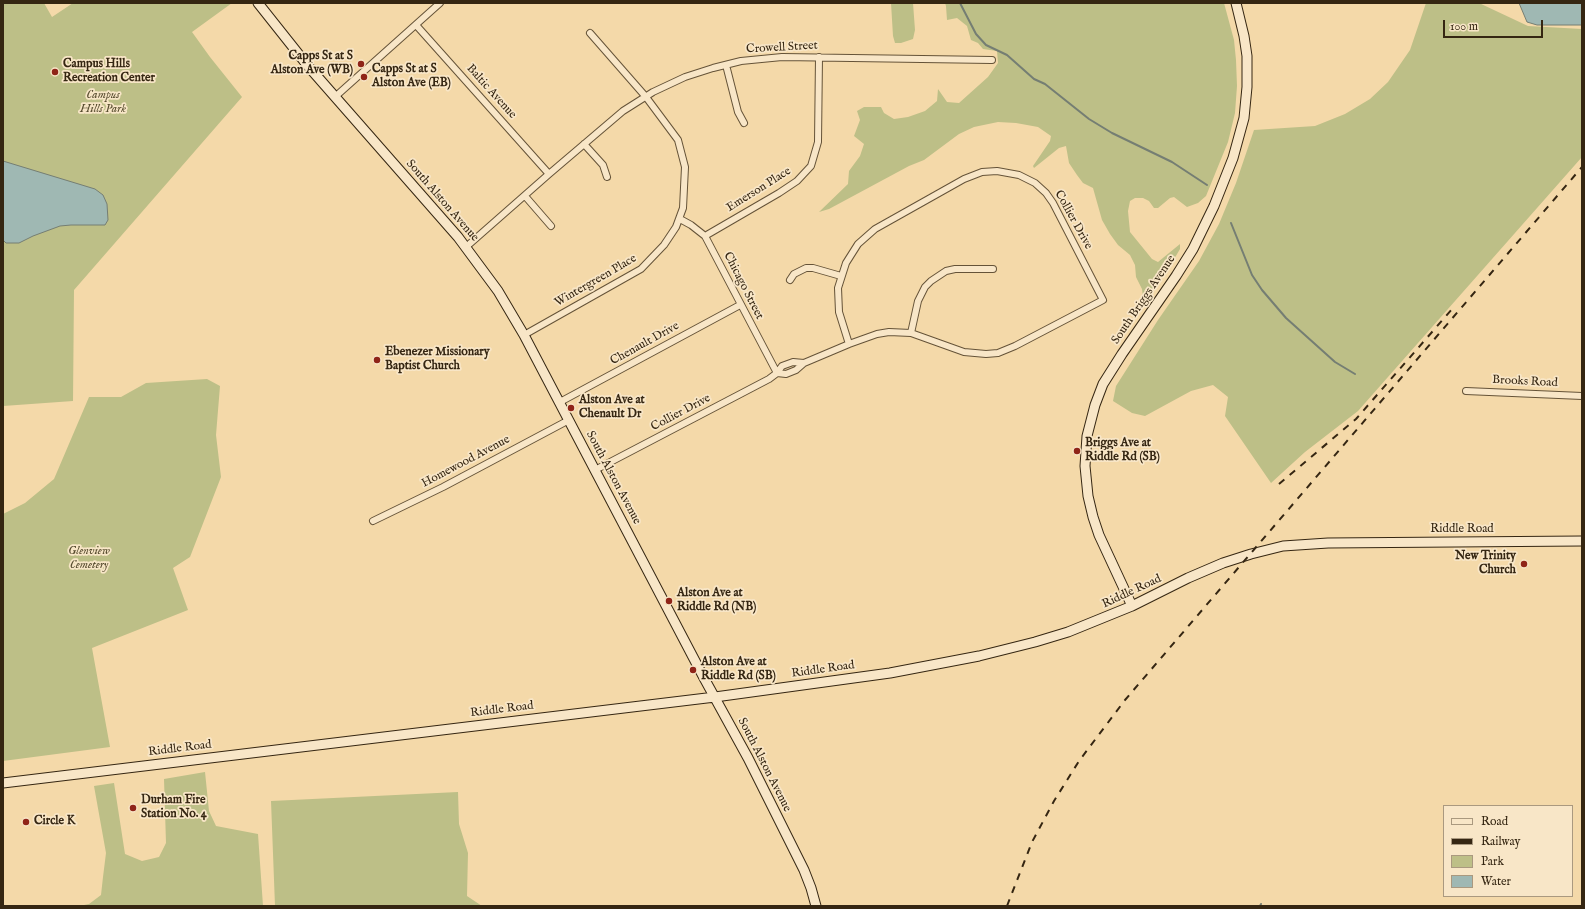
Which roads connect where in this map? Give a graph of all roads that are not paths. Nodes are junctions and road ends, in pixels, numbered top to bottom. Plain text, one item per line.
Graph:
1 (258, 3) edge
2 (440, 3) edge
3 (1236, 3) edge
4 (416, 25) junction
5 (590, 33) dead end
6 (819, 57) junction
7 (992, 60) dead end
8 (726, 65) junction
9 (336, 96) junction
10 (646, 97) junction
11 (744, 123) dead end
12 (584, 144) junction
13 (549, 174) junction
14 (607, 177) dead end
15 (524, 196) junction
16 (680, 219) junction
17 (551, 226) dead end
18 (704, 236) junction
19 (466, 247) junction
20 (993, 269) dead end
21 (841, 276) junction
22 (790, 280) dead end
23 (740, 305) junction
24 (911, 333) junction
25 (524, 335) junction
26 (849, 344) junction
27 (777, 373) junction
28 (1466, 391) dead end
29 (1582, 396) edge
30 (560, 402) junction
31 (569, 420) junction
32 (595, 470) junction
33 (372, 520) dead end
34 (1582, 541) edge
35 (1132, 606) junction
36 (715, 696) junction
37 (3, 783) edge
38 (816, 906) edge

1 - 9 street, South Alston Avenue
2 - 4 street
3 - 35 street, South Briggs Avenue
4 - 9 street
4 - 13 street, Baltic Avenue
5 - 10 street, Wintergreen Place
6 - 7 street, Crowell Street
6 - 8 street, Crowell Street
6 - 18 street, Emerson Place
8 - 10 street, Crowell Street
8 - 11 street
9 - 19 street, South Alston Avenue
10 - 12 street, Crowell Street
10 - 16 street, Wintergreen Place
12 - 13 street, Crowell Street
12 - 14 street
13 - 15 street, Crowell Street
15 - 17 street
15 - 19 street, Crowell Street
16 - 18 street, Chicago Street
16 - 25 street, Wintergreen Place
18 - 23 street, Chicago Street
19 - 25 street, South Alston Avenue
20 - 24 street
21 - 22 street
21 - 24 street, Collier Drive
21 - 26 street, Collier Drive
23 - 27 street, Chicago Street
23 - 30 street, Chenault Drive
24 - 26 street, Collier Drive
25 - 30 street, South Alston Avenue
26 - 27 street, Collier Drive
27 - 32 street, Collier Drive
28 - 29 street, Brooks Road
30 - 31 street, South Alston Avenue
31 - 32 street, South Alston Avenue
31 - 33 street, Homewood Avenue
32 - 36 street, South Alston Avenue
34 - 35 street, Riddle Road
35 - 36 street, Riddle Road
36 - 37 street, Riddle Road
36 - 38 street, South Alston Avenue

